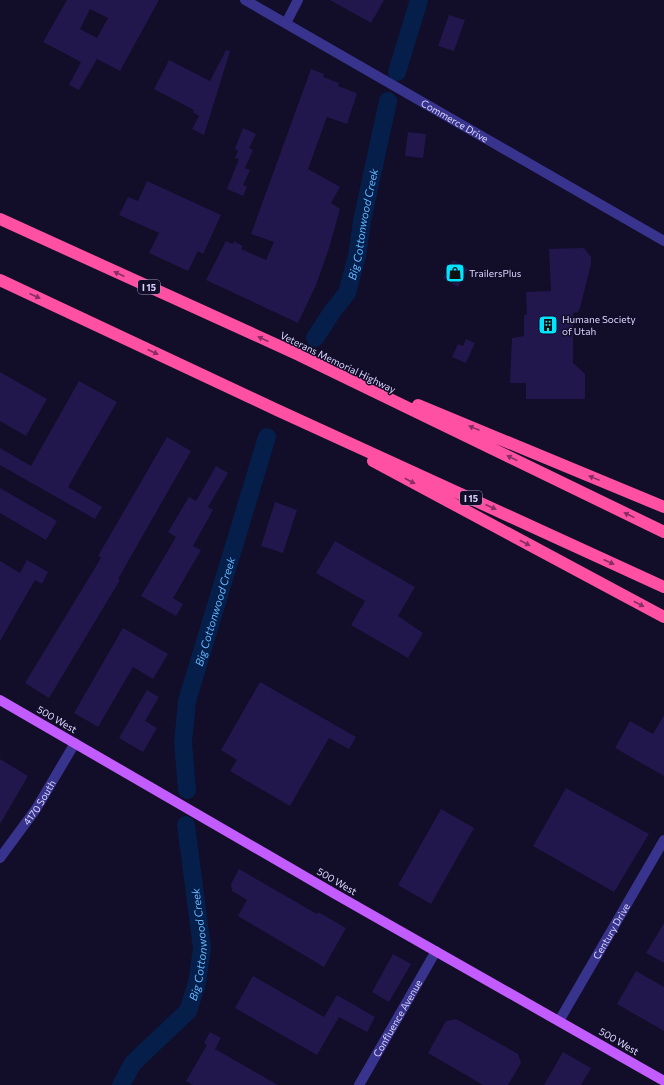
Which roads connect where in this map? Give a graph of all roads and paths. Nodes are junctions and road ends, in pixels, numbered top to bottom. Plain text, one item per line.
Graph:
1 (245, 0) edge
2 (298, 0) edge
3 (286, 23) junction
4 (0, 219) edge
5 (664, 241) edge
6 (0, 280) edge
7 (298, 356) junction
8 (277, 410) junction
9 (664, 507) edge
10 (664, 532) edge
11 (664, 587) edge
12 (664, 618) edge
13 (0, 700) edge
14 (75, 743) junction
15 (664, 840) edge
16 (0, 858) edge
17 (436, 951) junction
18 (559, 1021) junction
19 (664, 1081) edge
20 (359, 1085) edge

1 - 3 street, Commerce Drive
2 - 3 street
3 - 5 street, Commerce Drive
7 -> 4 highway, Veterans Memorial Highway / I 15
6 -> 8 highway, I 15
9 -> 7 highway
10 -> 7 highway, Veterans Memorial Highway / I 15
8 -> 11 highway, I 15
8 -> 12 highway
13 - 14 main road, 500 West
14 - 16 street, 4170 South
14 - 17 main road, 500 West
15 - 18 street, Century Drive
17 - 18 main road, 500 West
17 - 20 street, Confluence Avenue
18 - 19 main road, 500 West

